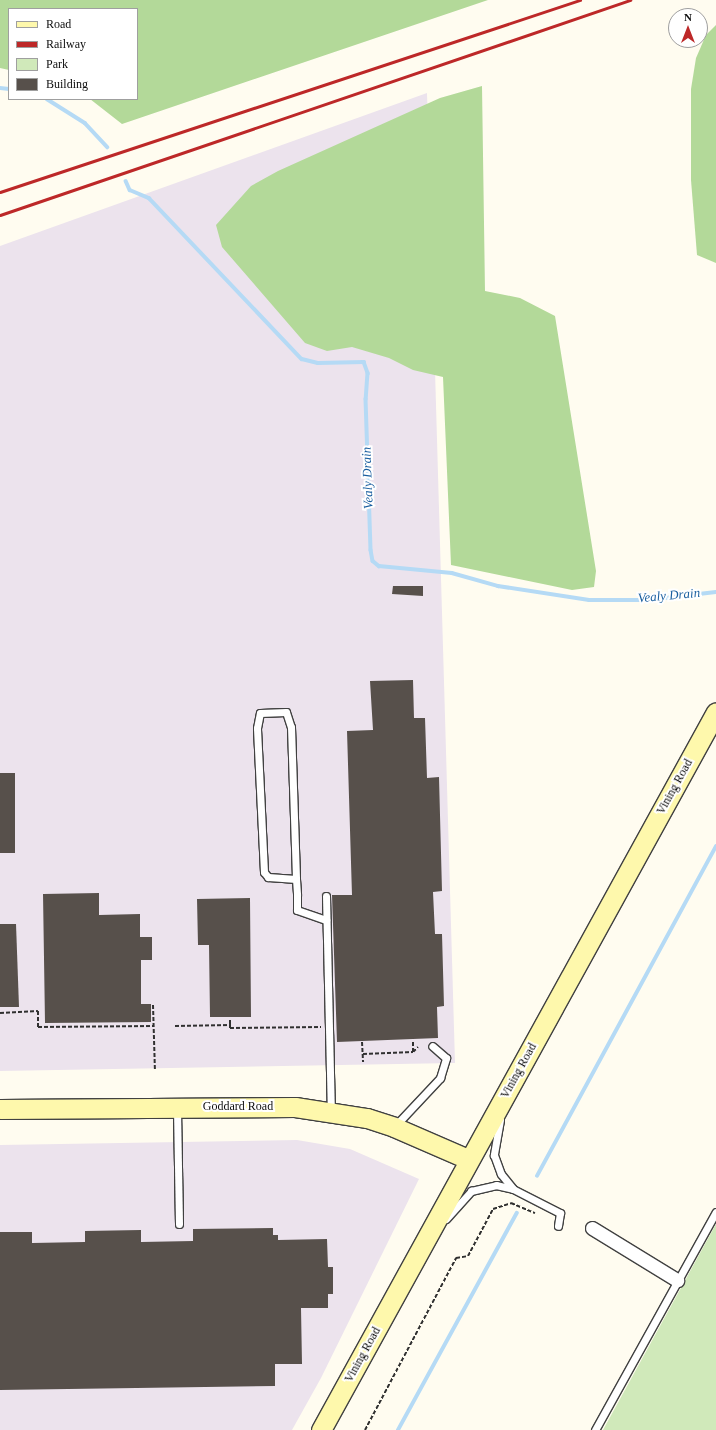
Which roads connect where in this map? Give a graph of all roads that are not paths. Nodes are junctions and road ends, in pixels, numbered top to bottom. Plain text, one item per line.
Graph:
1 (716, 712) edge
2 (296, 879) junction
3 (326, 896) dead end
4 (326, 920) junction
5 (432, 1046) dead end
6 (506, 1094) junction
7 (177, 1107) junction
8 (0, 1109) edge
9 (331, 1111) junction
10 (394, 1127) junction
11 (468, 1159) junction
12 (513, 1189) junction
13 (716, 1212) edge
14 (180, 1224) dead end
15 (558, 1226) dead end
16 (592, 1228) dead end
17 (423, 1246) junction
18 (677, 1280) junction
19 (321, 1430) edge
20 (595, 1430) edge

1 - 6 main road, Vining Road
2 - 2 lane
2 - 4 lane
3 - 4 lane
4 - 9 lane
5 - 10 lane
6 - 11 main road, Vining Road
6 - 12 lane
7 - 8 main road, Goddard Road
7 - 9 main road, Goddard Road
7 - 14 lane
9 - 10 main road, Goddard Road
10 - 11 main road, Goddard Road
11 - 17 main road, Vining Road
12 - 15 lane
12 - 17 lane
13 - 18 lane
16 - 18 street
17 - 19 main road, Vining Road
18 - 20 lane

